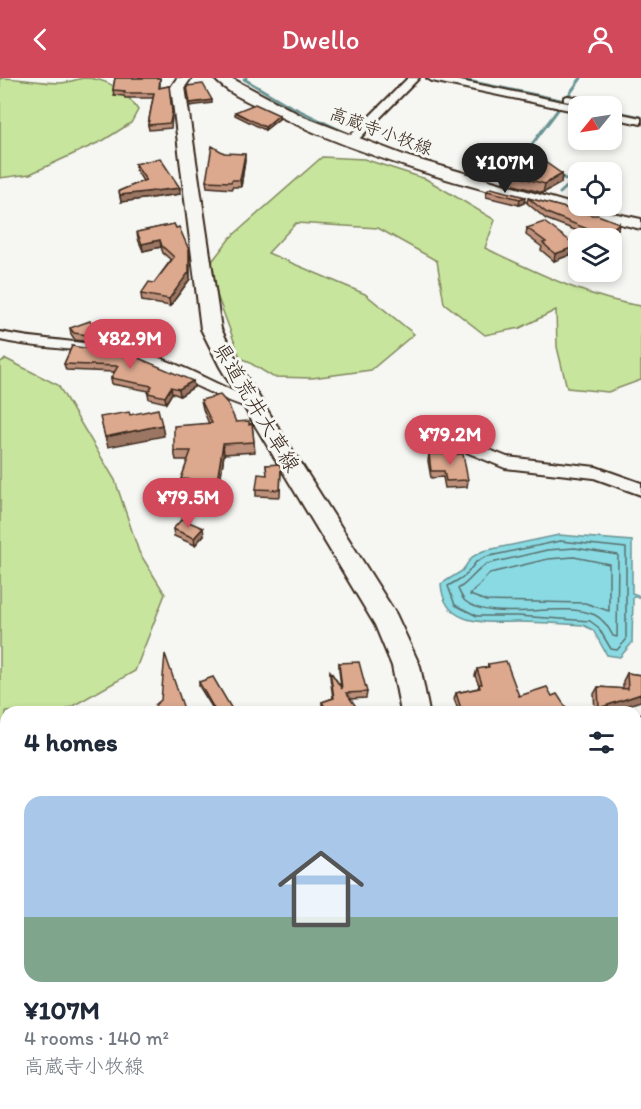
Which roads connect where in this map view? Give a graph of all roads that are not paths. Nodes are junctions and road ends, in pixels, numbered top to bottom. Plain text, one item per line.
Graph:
1 (184, 78) edge
2 (221, 78) edge
3 (414, 78) edge
4 (432, 78) edge
5 (469, 78) edge
6 (568, 98) edge
7 (568, 107) edge
8 (622, 110) edge
9 (641, 113) edge
10 (622, 118) edge
11 (641, 122) edge
12 (350, 142) junction
13 (641, 224) edge
14 (0, 336) edge
15 (254, 404) junction
16 (430, 431) dead end
17 (641, 489) edge
18 (414, 706) edge

1 - 15 main road, 県道荒井大草線
2 - 12 main road, 高蔵寺小牧線
3 - 12 street
4 - 7 street
5 - 6 street
8 - 9 street
10 - 11 street
12 - 13 main road, 高蔵寺小牧線
14 - 15 street
15 - 18 main road, 県道荒井大草線
16 - 17 street

